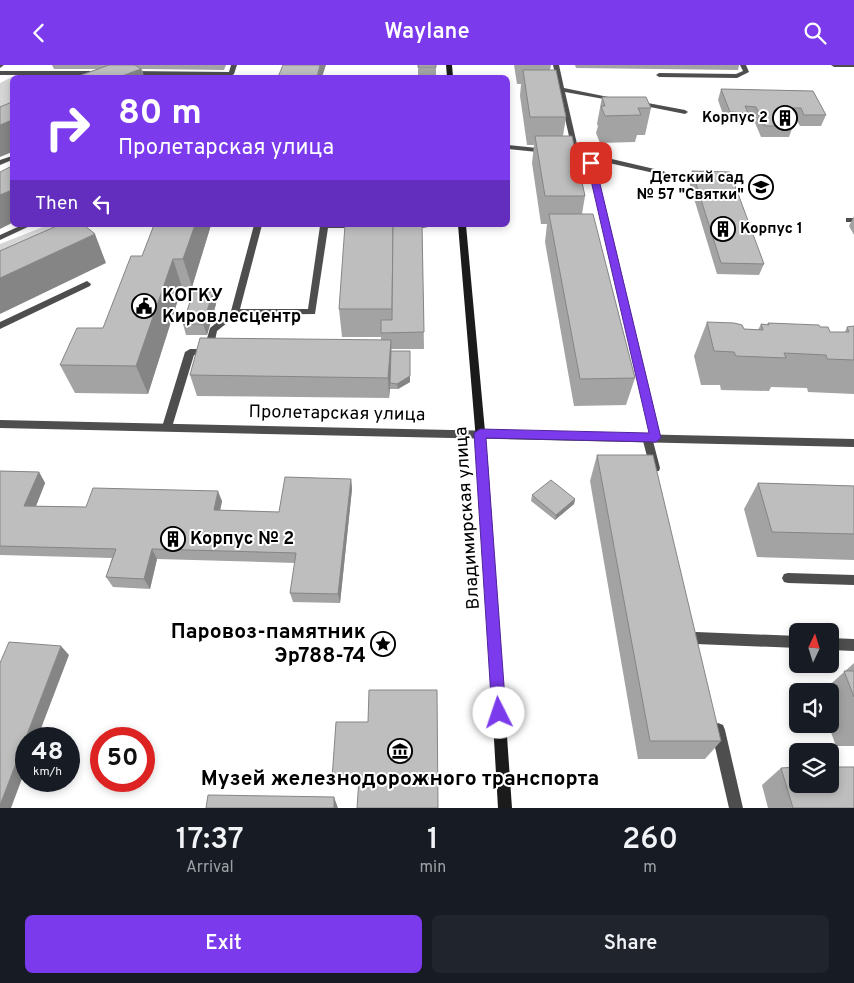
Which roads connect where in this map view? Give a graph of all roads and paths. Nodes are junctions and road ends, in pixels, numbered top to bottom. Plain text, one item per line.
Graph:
1 (52, 65) edge
2 (234, 65) edge
3 (556, 65) edge
4 (743, 65) edge
5 (834, 65) edge
6 (854, 65) edge
7 (0, 73) edge
8 (47, 73) junction
9 (106, 73) edge
10 (116, 73) edge
11 (659, 75) dead end
12 (561, 89) junction
13 (618, 100) edge
14 (628, 102) edge
15 (685, 112) dead end
16 (510, 147) edge
17 (555, 152) edge
18 (574, 154) edge
19 (583, 155) junction
20 (663, 173) dead end
21 (24, 227) edge
22 (257, 227) edge
23 (324, 227) edge
24 (462, 227) edge
25 (0, 238) edge
26 (87, 284) dead end
27 (234, 312) junction
28 (0, 326) edge
29 (0, 424) edge
30 (167, 427) junction
31 (480, 433) junction
32 (652, 437) junction
33 (854, 443) edge
34 (657, 478) edge
35 (788, 578) dead end
36 (854, 580) edge
37 (696, 638) edge
38 (789, 642) edge
39 (839, 644) edge
40 (854, 645) edge
41 (714, 714) edge
42 (505, 808) edge
43 (736, 808) edge

1 - 8 street
2 - 10 street
3 - 12 street
4 - 11 street
5 - 6 street
7 - 8 street
8 - 9 street
12 - 13 street
12 - 19 street
14 - 15 street
16 - 17 street
18 - 19 street
19 - 20 street
19 - 32 street
21 - 25 street
22 - 27 street
23 - 27 street
24 - 31 main road, Владимирская улица
26 - 28 street
27 - 30 street
29 - 30 street, Пролетарская улица
30 - 31 street, Пролетарская улица
31 - 32 street, Пролетарская улица
31 - 42 main road, Владимирская улица
32 - 33 street, Пролетарская улица
32 - 34 street
35 - 36 street
37 - 38 street
39 - 40 street
41 - 43 street

